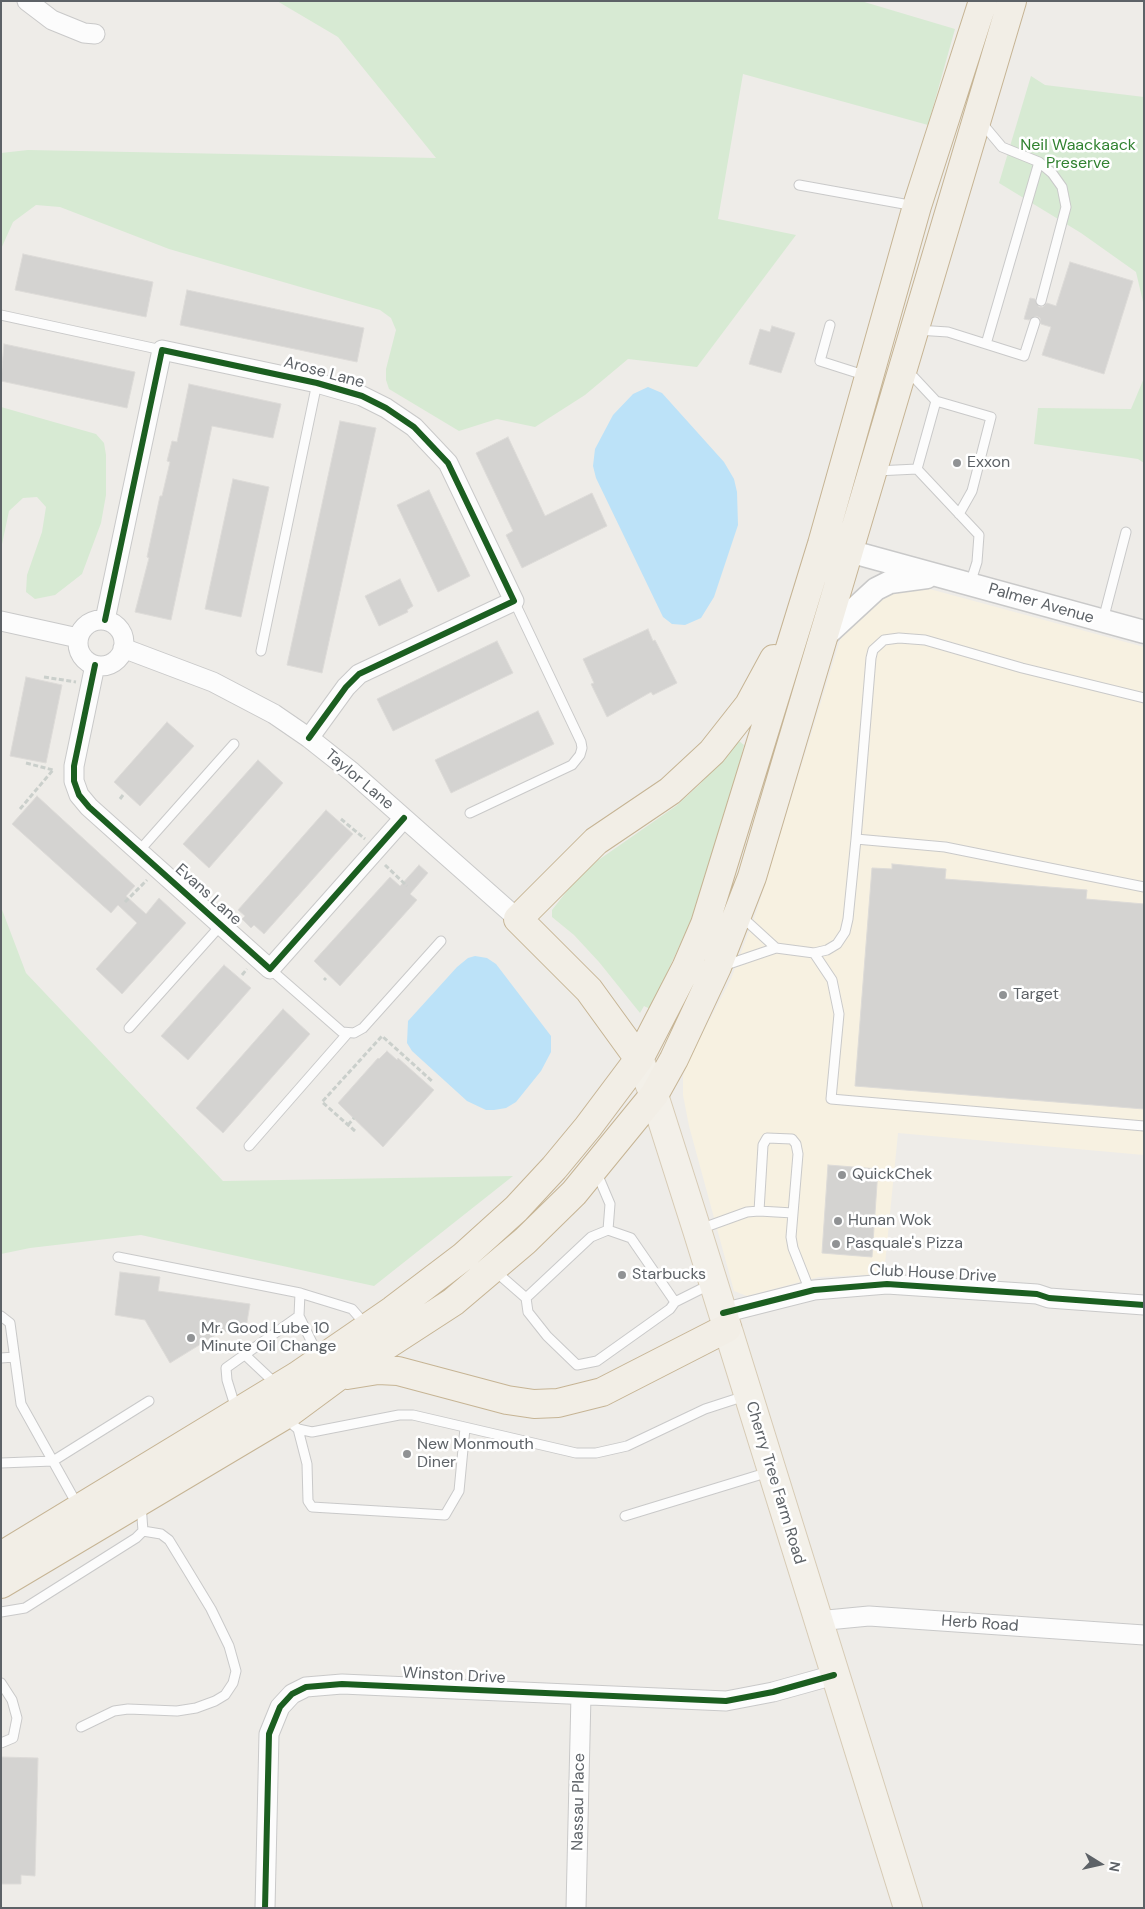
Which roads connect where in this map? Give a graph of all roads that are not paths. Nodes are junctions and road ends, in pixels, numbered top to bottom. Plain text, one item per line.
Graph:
1 (27, 1) edge
2 (983, 1) edge
3 (1012, 1) edge
4 (95, 34) dead end
5 (978, 113) junction
6 (1039, 162) junction
7 (798, 185) dead end
8 (917, 206) junction
9 (1042, 301) dead end
10 (1, 315) edge
11 (1035, 322) dead end
12 (830, 325) dead end
13 (914, 329) junction
14 (986, 344) junction
15 (162, 350) junction
16 (903, 366) junction
17 (868, 376) junction
18 (318, 383) junction
19 (936, 401) junction
20 (917, 468) junction
21 (873, 471) junction
22 (959, 514) junction
23 (1126, 532) dead end
24 (822, 544) junction
25 (849, 551) junction
26 (939, 576) junction
27 (970, 584) junction
28 (514, 601) junction
29 (802, 607) junction
30 (105, 620) junction
31 (1, 621) edge
32 (1103, 621) junction
33 (1144, 632) edge
34 (824, 637) junction
35 (78, 638) junction
36 (123, 648) junction
37 (261, 651) dead end
38 (95, 666) junction
39 (1144, 698) edge
40 (308, 738) junction
41 (234, 744) dead end
42 (470, 813) dead end
43 (404, 818) junction
44 (856, 840) junction
45 (139, 851) junction
46 (1144, 887) edge
47 (738, 913) junction
48 (518, 919) junction
49 (221, 925) junction
50 (440, 941) dead end
51 (776, 948) junction
52 (814, 953) junction
53 (717, 967) junction
54 (270, 969) junction
55 (128, 1028) dead end
56 (347, 1034) junction
57 (639, 1059) junction
58 (654, 1095) junction
59 (1144, 1126) edge
60 (249, 1146) dead end
61 (595, 1169) junction
62 (759, 1211) junction
63 (793, 1213) junction
64 (608, 1230) junction
65 (697, 1230) junction
66 (118, 1258) dead end
67 (492, 1269) junction
68 (713, 1283) junction
69 (810, 1291) junction
70 (300, 1293) junction
71 (526, 1298) junction
72 (675, 1302) junction
73 (1144, 1305) edge
74 (1, 1316) edge
75 (299, 1316) junction
76 (725, 1321) junction
77 (368, 1327) junction
78 (244, 1354) junction
79 (14, 1357) junction
80 (1, 1358) edge
81 (328, 1369) junction
82 (278, 1387) junction
83 (748, 1395) junction
84 (150, 1401) dead end
85 (237, 1412) junction
86 (291, 1423) junction
87 (465, 1428) junction
88 (53, 1461) junction
89 (1, 1463) edge
90 (771, 1472) junction
91 (141, 1501) junction
92 (79, 1508) junction
93 (625, 1516) dead end
94 (142, 1530) junction
95 (1, 1556) edge
96 (1, 1584) edge
97 (1, 1612) edge
98 (817, 1621) junction
99 (1144, 1636) edge
100 (834, 1675) junction
101 (1, 1682) edge
102 (581, 1695) junction
103 (81, 1727) dead end
104 (1, 1742) edge
105 (265, 1908) edge
106 (576, 1908) edge
107 (908, 1908) edge

1 - 4 street
2 - 8 highway
3 - 5 highway
5 - 6 lane
5 - 13 highway
6 - 9 lane
6 - 14 lane
7 - 8 lane
8 - 17 highway
10 - 15 lane
11 - 14 lane
12 - 17 lane
13 - 14 lane
13 - 16 highway
15 - 18 street, Arose Lane
15 - 30 street
16 - 19 lane
16 - 21 highway
17 - 24 highway
18 - 28 street, Arose Lane
18 - 37 lane
19 - 20 lane
19 - 22 lane
20 - 21 lane
20 - 22 lane
21 - 25 highway
22 - 27 lane
23 - 32 lane
24 - 25 street, Palmer Avenue
24 - 29 highway
25 - 26 street, Palmer Avenue
25 - 34 highway
26 - 27 street, Palmer Avenue
26 - 34 street, Palmer Avenue
27 - 32 street, Palmer Avenue
28 - 40 street
28 - 42 lane
29 - 48 highway
29 - 57 highway
30 - 35 street
30 - 36 street
31 - 35 street
32 - 33 street, Palmer Avenue
34 - 47 highway
35 - 38 street
36 - 38 street
36 - 40 street, Taylor Lane
38 - 45 street, Evans Lane
39 - 44 lane
40 - 43 street, Taylor Lane
41 - 45 lane
43 - 48 street, Taylor Lane
43 - 54 street
44 - 46 lane
44 - 52 lane
45 - 49 street, Evans Lane
47 - 51 lane
47 - 53 highway
48 - 57 highway
49 - 54 street, Evans Lane
49 - 55 lane
50 - 56 lane
51 - 52 lane
51 - 53 lane
52 - 59 lane
53 - 58 highway
54 - 56 lane
56 - 60 lane
57 - 58 main road, Cherry Tree Farm Road
57 - 77 highway
58 - 61 highway
58 - 65 main road, Cherry Tree Farm Road
61 - 64 lane
61 - 67 highway
62 - 63 lane
62 - 63 lane
62 - 65 lane
63 - 69 lane
64 - 71 lane
64 - 72 lane
65 - 68 main road, Cherry Tree Farm Road
66 - 70 lane
67 - 71 lane
67 - 81 highway
68 - 72 lane
68 - 76 main road, Cherry Tree Farm Road
69 - 73 street, Club House Drive
69 - 76 street, Club House Drive
70 - 75 lane
70 - 77 lane
71 - 72 lane
74 - 79 lane
75 - 78 lane
75 - 81 lane
76 - 81 highway
76 - 83 main road, Cherry Tree Farm Road
77 - 81 highway
78 - 82 lane
78 - 85 lane
79 - 80 lane
79 - 88 lane
81 - 82 highway
81 - 86 highway
82 - 85 highway
83 - 87 lane
83 - 90 main road, Cherry Tree Farm Road
84 - 88 lane
85 - 92 highway
86 - 87 lane
86 - 87 lane
86 - 91 highway
88 - 89 lane
88 - 92 lane
90 - 93 lane
90 - 98 main road, Cherry Tree Farm Road
91 - 94 lane
91 - 96 highway
92 - 95 highway
94 - 97 lane
94 - 103 lane
98 - 99 street, Herb Road
98 - 100 main road, Cherry Tree Farm Road
100 - 102 street, Winston Drive
100 - 107 main road, Cherry Tree Farm Road
101 - 104 lane
102 - 105 street, Winston Drive
102 - 106 street, Nassau Place

